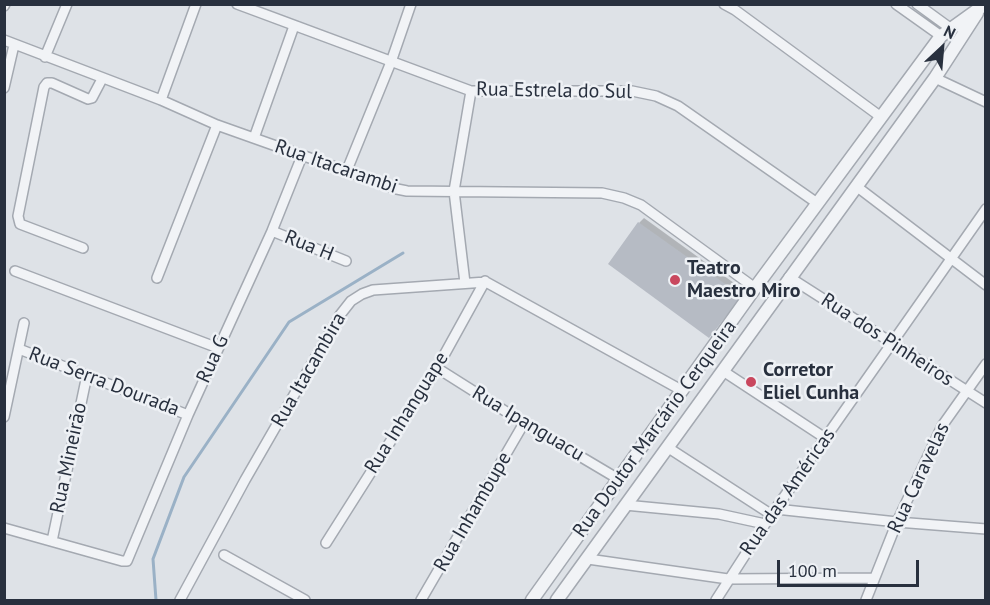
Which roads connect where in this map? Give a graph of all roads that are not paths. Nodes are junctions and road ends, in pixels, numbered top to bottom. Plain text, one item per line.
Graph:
1 (67, 4) edge
2 (196, 4) edge
3 (237, 4) edge
4 (411, 4) edge
5 (724, 4) edge
6 (896, 4) edge
7 (917, 4) edge
8 (982, 6) edge
9 (294, 26) junction
10 (945, 32) junction
11 (9, 43) edge
12 (45, 57) junction
13 (391, 62) junction
14 (934, 78) junction
15 (102, 79) junction
16 (4, 88) edge
17 (471, 91) junction
18 (161, 100) junction
19 (986, 102) edge
20 (881, 117) junction
21 (217, 125) junction
22 (254, 138) junction
23 (302, 156) junction
24 (347, 170) junction
25 (856, 186) junction
26 (454, 191) junction
27 (817, 203) junction
28 (986, 209) edge
29 (272, 231) junction
30 (83, 248) dead end
31 (951, 258) junction
32 (346, 261) dead end
33 (15, 271) dead end
34 (789, 277) junction
35 (157, 278) dead end
36 (485, 281) junction
37 (465, 283) junction
38 (986, 285) edge
39 (756, 288) junction
40 (24, 323) dead end
41 (893, 342) junction
42 (218, 348) junction
43 (713, 348) junction
44 (19, 349) junction
45 (731, 360) junction
46 (986, 364) edge
47 (437, 368) junction
48 (697, 370) junction
49 (723, 371) junction
50 (87, 375) junction
51 (712, 385) junction
52 (683, 391) junction
53 (966, 391) junction
54 (986, 403) edge
55 (188, 415) junction
56 (4, 417) edge
57 (524, 423) junction
58 (825, 438) junction
59 (667, 447) junction
60 (620, 480) junction
61 (625, 505) junction
62 (774, 512) junction
63 (897, 522) junction
64 (765, 524) junction
65 (4, 528) edge
66 (986, 529) edge
67 (52, 541) junction
68 (326, 543) dead end
69 (224, 555) dead end
70 (588, 559) junction
71 (874, 578) junction
72 (728, 579) junction
73 (180, 600) edge
74 (305, 600) edge
75 (421, 600) edge
76 (532, 600) edge
77 (557, 600) edge
78 (716, 600) edge
79 (866, 600) edge

1 - 12 street
2 - 18 street
3 - 9 street, Rua Estrela do Sul
4 - 13 street
5 - 20 street
6 - 10 street
7 - 10 street
8 - 10 street, Rua Doutor Marcário Cerqueira
8 - 14 street, Rua Doutor Marcário Cerqueira
9 - 13 street, Rua Estrela do Sul
9 - 22 street
10 - 20 street, Rua Doutor Marcário Cerqueira
11 - 12 street, Rua Itacarambi
11 - 16 street
12 - 15 street, Rua Itacarambi
13 - 17 street, Rua Estrela do Sul
13 - 24 street
14 - 19 street
14 - 25 street, Rua Doutor Marcário Cerqueira
15 - 18 street, Rua Itacarambi
15 - 30 street
17 - 26 street
17 - 27 street, Rua Estrela do Sul
18 - 21 street, Rua Itacarambi
20 - 27 street, Rua Doutor Marcário Cerqueira
21 - 22 street, Rua Itacarambi
21 - 35 street
22 - 23 street, Rua Itacarambi
23 - 24 street, Rua Itacarambi
23 - 29 street, Rua G
24 - 26 street, Rua Itacarambi
25 - 31 street
25 - 34 street, Rua Doutor Marcário Cerqueira
26 - 37 street
26 - 39 street, Rua Itacarambi
27 - 39 street, Rua Doutor Marcário Cerqueira
28 - 31 street, Rua das Américas
29 - 32 street, Rua H
29 - 42 street, Rua G
31 - 38 street
31 - 41 street, Rua das Américas
33 - 42 street
34 - 41 street, Rua dos Pinheiros
34 - 45 street, Rua Doutor Marcário Cerqueira
36 - 37 street, Rua Itacambira
36 - 47 street, Rua Inhanguape
36 - 52 street
37 - 73 street, Rua Itacambira
39 - 43 street, Rua Doutor Marcário Cerqueira
40 - 44 street
41 - 53 street, Rua dos Pinheiros
41 - 58 street, Rua das Américas
42 - 55 street, Rua G
43 - 45 street
43 - 48 street, Rua Doutor Marcário Cerqueira
44 - 50 street, Rua Serra Dourada
44 - 56 street
45 - 49 street, Rua Doutor Marcário Cerqueira
46 - 53 street, Rua Caravelas
47 - 57 street, Rua Ipanguacu
47 - 68 street, Rua Inhanguape
48 - 51 street
48 - 52 street, Rua Doutor Marcário Cerqueira
49 - 51 street, Rua Doutor Marcário Cerqueira
49 - 58 street
50 - 55 street, Rua Serra Dourada
50 - 67 street, Rua Mineirão
51 - 59 street, Rua Doutor Marcário Cerqueira
52 - 60 street, Rua Doutor Marcário Cerqueira
53 - 54 street, Rua dos Pinheiros
53 - 63 street, Rua Caravelas
55 - 67 street, Rua G
57 - 60 street, Rua Ipanguacu
57 - 75 street, Rua Inhambupe
58 - 62 street, Rua das Américas
59 - 61 street, Rua Doutor Marcário Cerqueira
59 - 62 street
60 - 76 street, Rua Doutor Marcário Cerqueira
61 - 64 street
61 - 70 street, Rua Doutor Marcário Cerqueira
62 - 63 street
62 - 64 street, Rua das Américas
63 - 66 street
63 - 71 street, Rua Caravelas
64 - 72 street, Rua das Américas
65 - 67 street
69 - 74 street
70 - 72 street
70 - 77 street, Rua Doutor Marcário Cerqueira
71 - 72 street
71 - 79 street, Rua Caravelas
72 - 78 street, Rua das Américas

